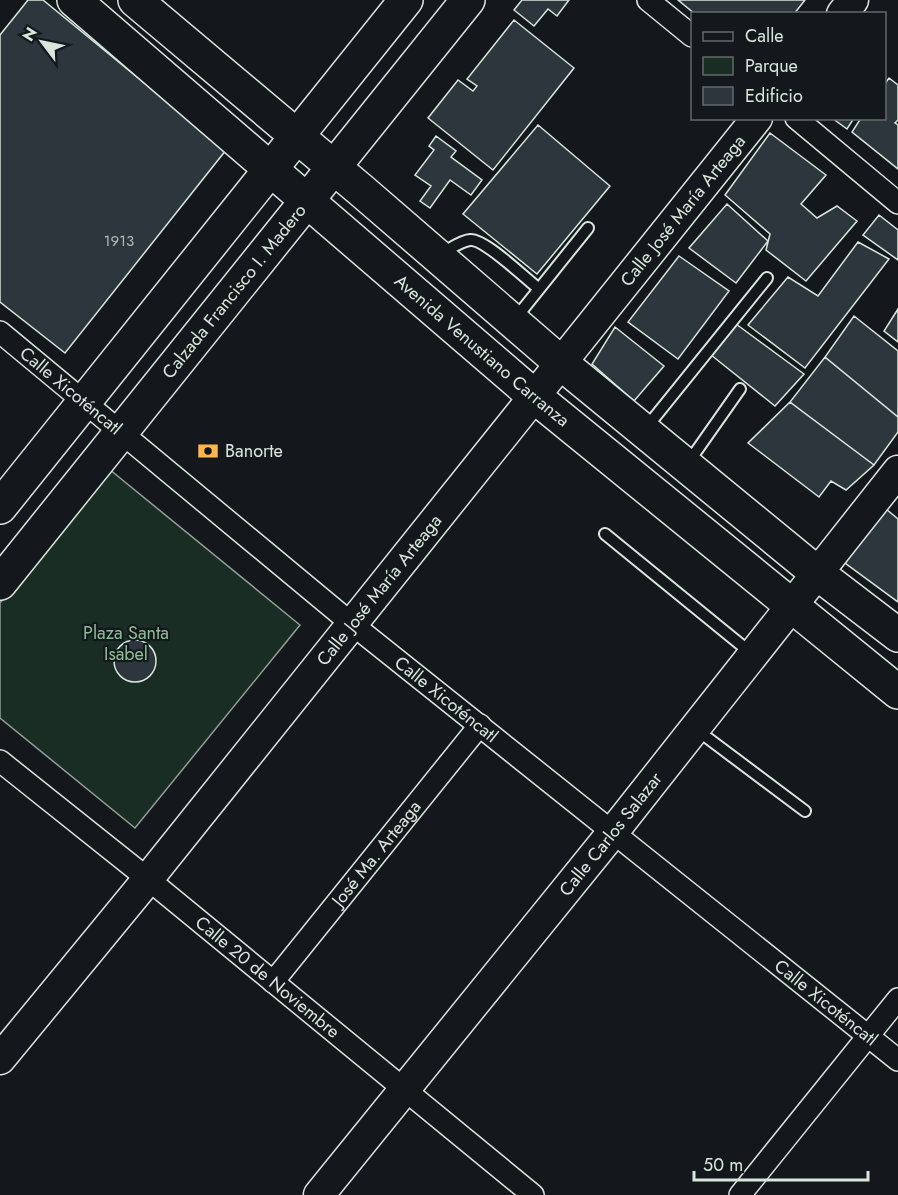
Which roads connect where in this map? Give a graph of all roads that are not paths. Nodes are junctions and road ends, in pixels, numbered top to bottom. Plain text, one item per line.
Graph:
1 (74, 0) edge
2 (135, 0) edge
3 (406, 0) edge
4 (468, 0) edge
5 (648, 0) edge
6 (853, 0) edge
7 (844, 12) edge
8 (691, 34) edge
9 (755, 120) edge
10 (798, 120) edge
11 (297, 136) junction
12 (334, 167) junction
13 (270, 169) junction
14 (306, 201) junction
15 (898, 202) edge
16 (588, 228) dead end
17 (437, 256) junction
18 (766, 278) dead end
19 (539, 289) junction
20 (513, 321) junction
21 (0, 332) edge
22 (561, 363) junction
23 (740, 389) dead end
24 (534, 396) junction
25 (84, 402) junction
26 (644, 430) junction
27 (121, 432) junction
28 (686, 465) junction
29 (898, 471) edge
30 (0, 507) edge
31 (605, 534) dead end
32 (817, 573) junction
33 (0, 583) edge
34 (791, 605) junction
35 (352, 624) junction
36 (898, 635) edge
37 (752, 654) junction
38 (898, 692) edge
39 (480, 725) junction
40 (694, 728) junction
41 (0, 761) edge
42 (805, 811) dead end
43 (613, 832) junction
44 (148, 879) junction
45 (273, 982) junction
46 (898, 999) edge
47 (868, 1036) junction
48 (0, 1059) edge
49 (898, 1060) edge
50 (404, 1091) junction
51 (322, 1194) edge
52 (533, 1195) edge
53 (740, 1195) edge

1 - 13 main road, Avenida Venustiano Carranza
2 - 11 main road
3 - 11 main road
4 - 12 main road, Calzada Francisco I. Madero
5 - 8 street
6 - 7 street
9 - 22 street, Calle José María Arteaga
10 - 15 street
11 - 12 main road
11 - 13 main road
12 - 14 main road, Calzada Francisco I. Madero
12 - 17 main road
13 - 14 main road, Avenida Venustiano Carranza
13 - 25 main road
14 - 24 main road, Avenida Venustiano Carranza
14 - 27 main road, Calzada Francisco I. Madero
16 - 19 lane
17 - 19 lane
17 - 20 main road
18 - 26 lane
19 - 20 lane
20 - 22 main road
21 - 25 street, Calle Xicoténcatl
22 - 24 street, Calle José María Arteaga
22 - 26 main road
23 - 28 lane
24 - 34 main road, Avenida Venustiano Carranza
24 - 35 street, Calle José María Arteaga
25 - 27 street, Calle Xicoténcatl
25 - 30 main road
26 - 28 main road
27 - 33 main road, Calzada Francisco I. Madero
27 - 35 street, Calle Xicoténcatl
28 - 32 main road
29 - 32 street, Calle Carlos Salazar
31 - 37 lane
32 - 34 street, Calle Carlos Salazar
32 - 36 main road
34 - 37 street, Calle Carlos Salazar
34 - 38 main road, Avenida Venustiano Carranza
35 - 39 street, Calle Xicoténcatl
35 - 44 street, Calle José María Arteaga
37 - 40 street, Calle Carlos Salazar
39 - 43 street, Calle Xicoténcatl
39 - 45 street, José Ma. Arteaga
40 - 42 lane
40 - 43 street, Calle Carlos Salazar
41 - 44 street, Calle 20 de Noviembre
43 - 47 street, Calle Xicoténcatl
43 - 50 street, Calle Carlos Salazar
44 - 45 street, Calle 20 de Noviembre
44 - 48 street, Calle José María Arteaga
45 - 50 street, Calle 20 de Noviembre
46 - 47 street
47 - 49 street, Calle Xicoténcatl
47 - 53 street
50 - 51 street, Calle Carlos Salazar
50 - 52 street, Calle 20 de Noviembre

